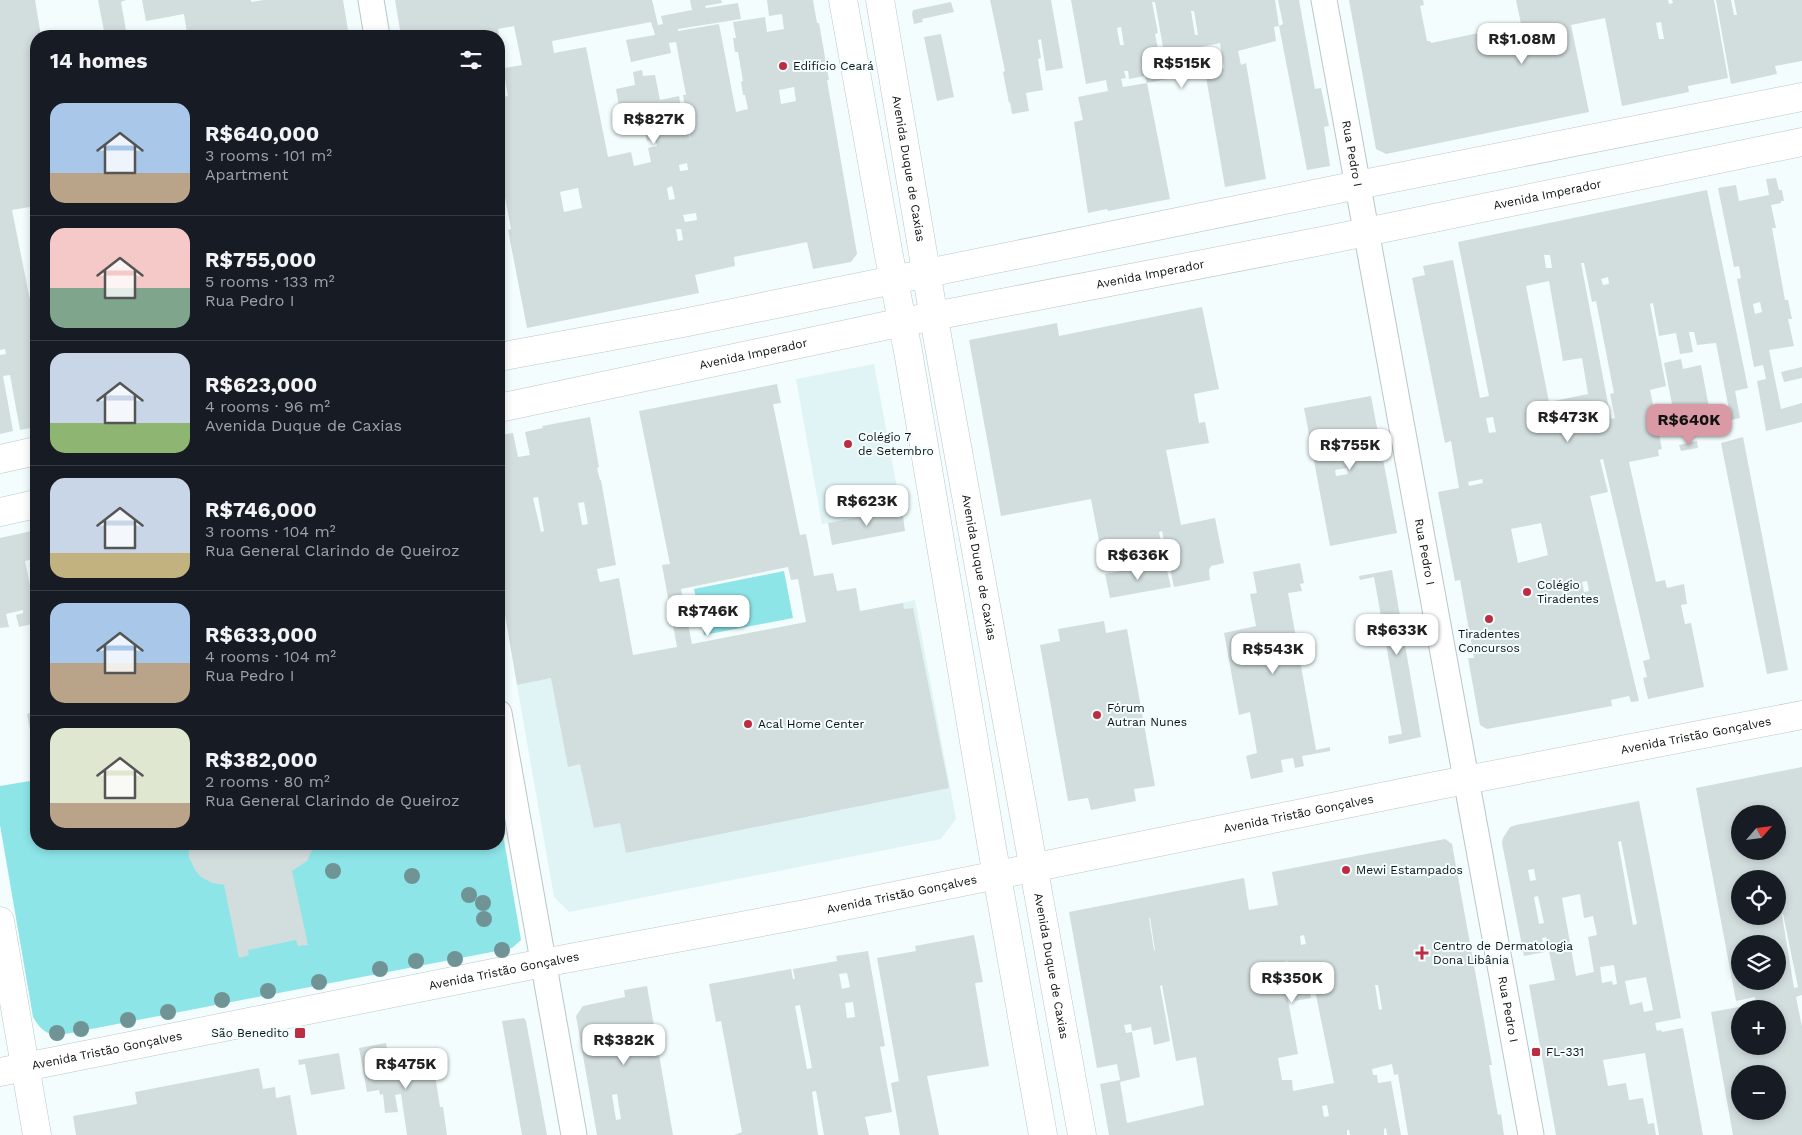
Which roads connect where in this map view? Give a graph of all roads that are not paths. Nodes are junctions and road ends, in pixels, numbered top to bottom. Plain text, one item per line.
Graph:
1 (371, 0) edge
2 (843, 0) edge
3 (880, 0) edge
4 (1324, 0) edge
5 (376, 30) edge
6 (1802, 97) edge
7 (1802, 142) edge
8 (1358, 185) junction
9 (1367, 231) junction
10 (926, 274) junction
11 (894, 280) junction
12 (934, 316) junction
13 (903, 322) junction
14 (505, 356) edge
15 (505, 407) edge
16 (30, 452) edge
17 (0, 458) edge
18 (30, 505) edge
19 (0, 512) edge
20 (1802, 714) edge
21 (505, 747) edge
22 (1467, 780) junction
23 (1034, 868) junction
24 (997, 876) junction
25 (0, 921) edge
26 (543, 963) junction
27 (13, 1069) edge
28 (37, 1135) edge
29 (574, 1135) edge
30 (1043, 1135) edge
31 (1082, 1135) edge
32 (1531, 1135) edge

1 - 5 street
2 - 11 main road
3 - 10 main road, Avenida Duque de Caxias
4 - 8 street, Rua Pedro I
6 - 8 main road
7 - 9 main road, Avenida Imperador
8 - 9 street, Rua Pedro I
8 - 10 main road
9 - 12 main road, Avenida Imperador
9 - 22 street, Rua Pedro I
10 - 11 main road
10 - 12 main road, Avenida Duque de Caxias
11 - 13 main road
11 - 14 main road
12 - 13 main road, Avenida Imperador
12 - 23 main road, Avenida Duque de Caxias
13 - 15 main road, Avenida Imperador
13 - 24 main road
16 - 17 main road
18 - 19 main road
20 - 22 main road, Avenida Tristão Gonçalves
21 - 26 street
22 - 23 main road, Avenida Tristão Gonçalves
22 - 32 street, Rua Pedro I
23 - 24 main road, Avenida Tristão Gonçalves
23 - 31 main road, Avenida Duque de Caxias
24 - 26 main road, Avenida Tristão Gonçalves
24 - 30 main road
25 - 27 main road
26 - 27 main road, Avenida Tristão Gonçalves
26 - 29 street
27 - 28 main road

